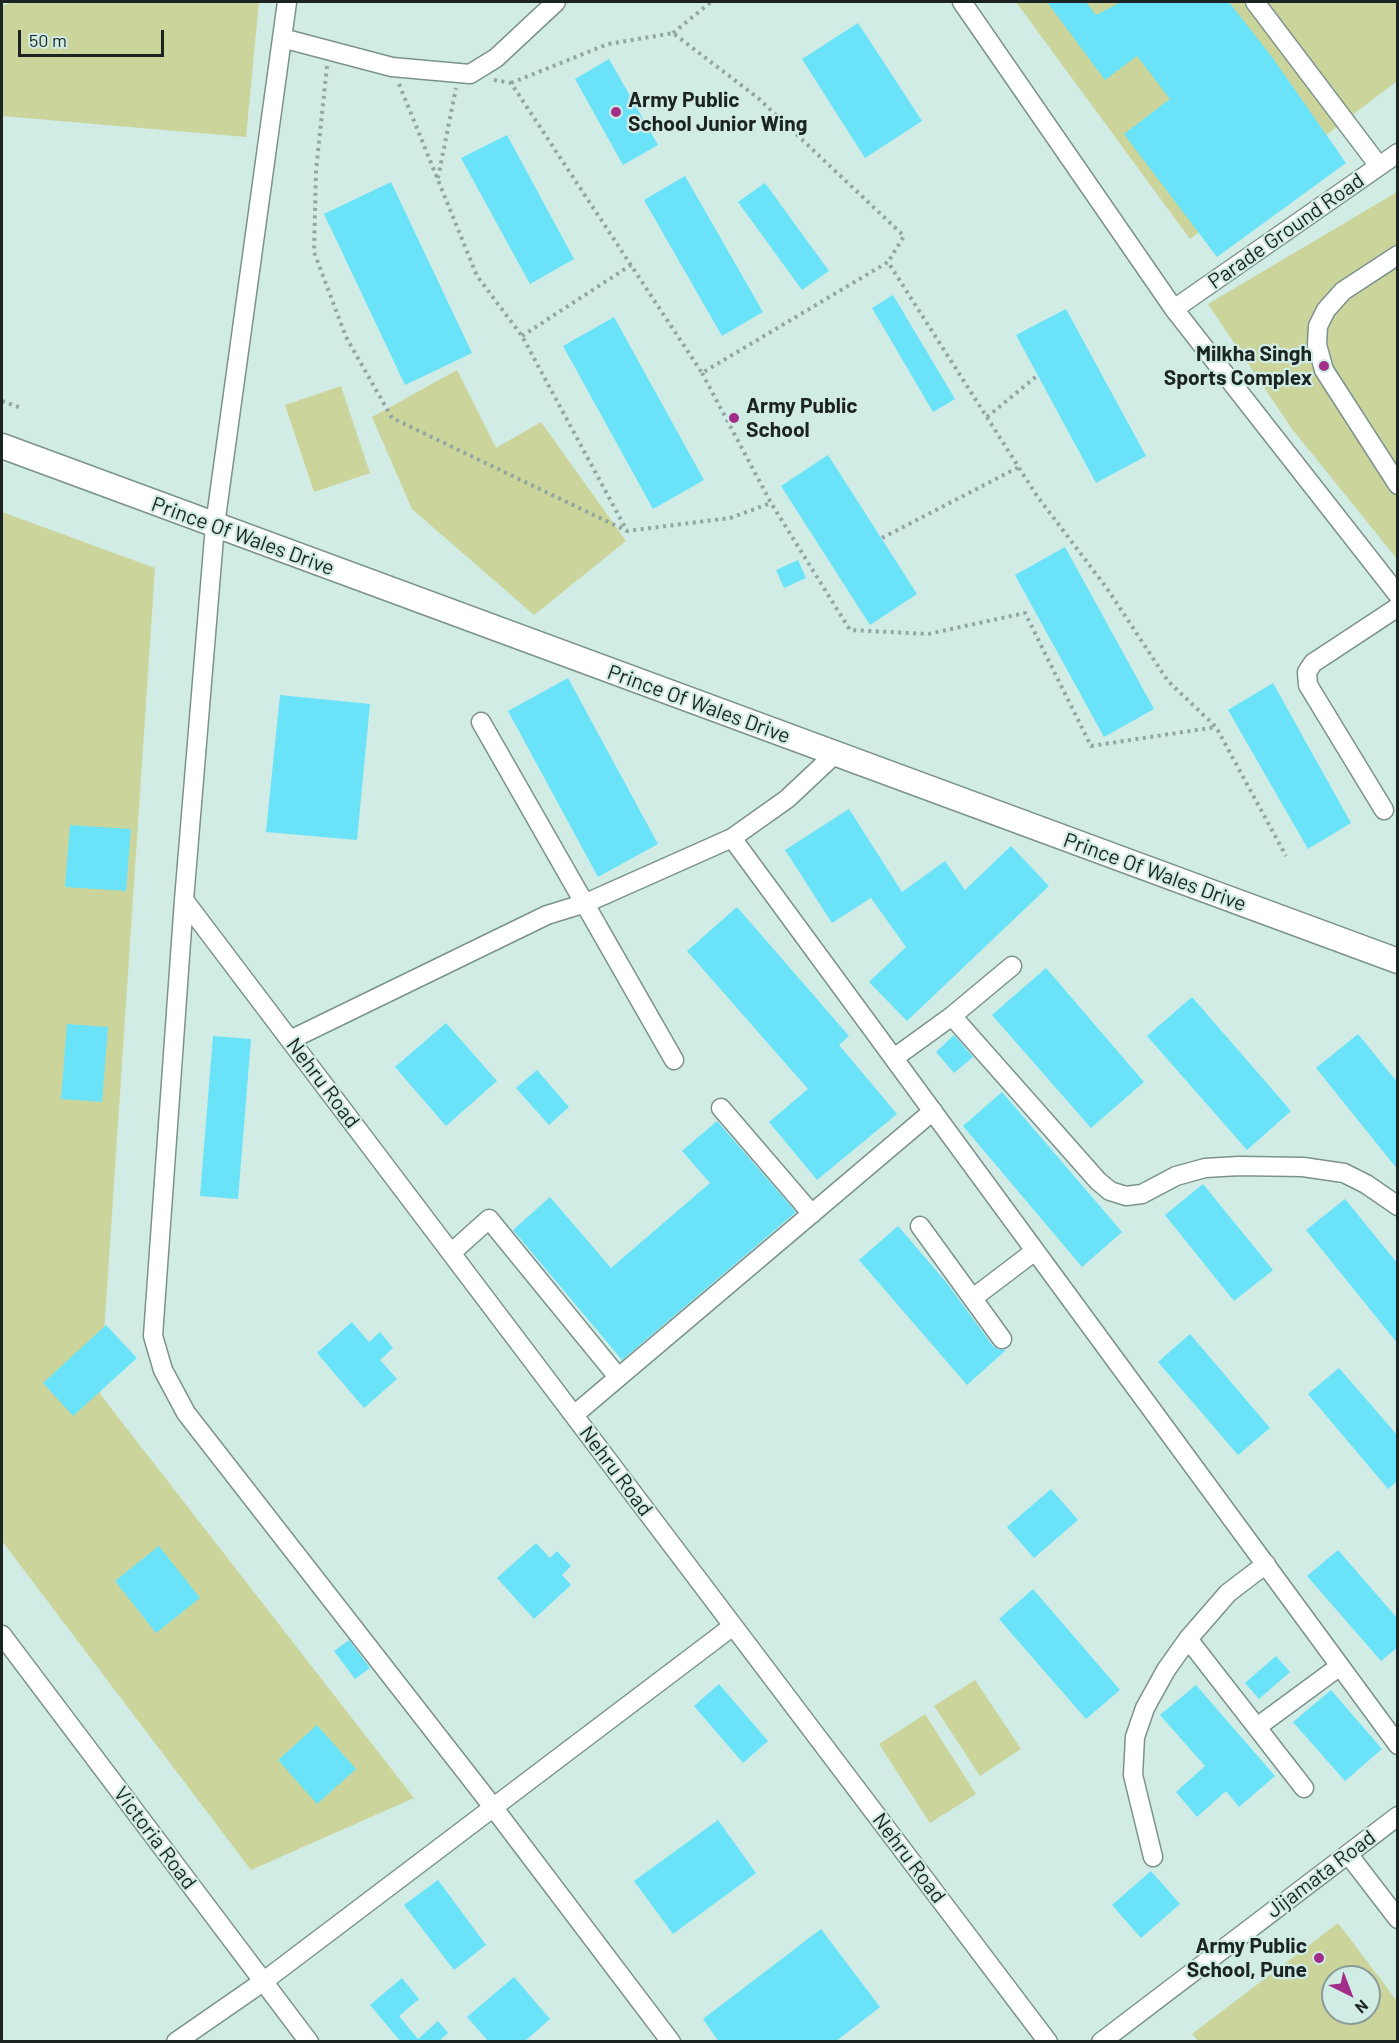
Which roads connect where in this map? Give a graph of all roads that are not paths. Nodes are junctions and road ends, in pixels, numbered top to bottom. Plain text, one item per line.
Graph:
1 (287, 2) edge
2 (556, 2) edge
3 (963, 2) edge
4 (1256, 2) edge
5 (282, 38) junction
6 (1398, 153) edge
7 (1379, 166) junction
8 (1398, 255) edge
9 (1174, 309) junction
10 (2, 446) edge
11 (1398, 485) edge
12 (215, 525) junction
13 (1398, 595) edge
14 (1398, 607) edge
15 (481, 722) dead end
16 (835, 754) junction
17 (1384, 810) dead end
18 (732, 838) junction
19 (184, 900) junction
20 (586, 903) junction
21 (1398, 961) edge
22 (1012, 966) dead end
23 (952, 1016) junction
24 (290, 1040) junction
25 (894, 1058) junction
26 (674, 1060) dead end
27 (721, 1108) dead end
28 (933, 1111) junction
29 (1398, 1206) edge
30 (812, 1214) junction
31 (920, 1226) dead end
32 (1035, 1251) junction
33 (451, 1253) junction
34 (973, 1298) junction
35 (1002, 1339) dead end
36 (618, 1377) junction
37 (574, 1414) junction
38 (1266, 1564) junction
39 (733, 1626) junction
40 (2, 1635) edge
41 (1188, 1639) junction
42 (1340, 1666) junction
43 (1257, 1727) junction
44 (1398, 1745) edge
45 (1304, 1788) dead end
46 (493, 1807) junction
47 (1398, 1816) edge
48 (1348, 1854) junction
49 (1153, 1857) dead end
50 (1398, 1919) edge
51 (264, 1982) junction
52 (176, 2042) edge
53 (309, 2042) edge
54 (671, 2042) edge
55 (1048, 2042) edge
56 (1101, 2042) edge

1 - 5 street
2 - 5 street
3 - 9 street
4 - 7 street
5 - 12 street
6 - 7 street, Parade Ground Road
7 - 9 street, Parade Ground Road
8 - 11 street
9 - 13 street
10 - 12 main road, Prince Of Wales Drive
12 - 16 main road, Prince Of Wales Drive
12 - 19 street
14 - 17 street
15 - 20 street
16 - 18 street
16 - 21 main road, Prince Of Wales Drive
18 - 20 street
18 - 25 street
19 - 24 street, Nehru Road
19 - 46 street
20 - 24 street
20 - 26 street
22 - 23 street
23 - 25 street
23 - 29 street
24 - 33 street, Nehru Road
25 - 28 street
27 - 30 street
28 - 30 street
28 - 32 street
30 - 36 street
31 - 34 street
32 - 34 street
32 - 38 street
33 - 36 street
33 - 37 street, Nehru Road
34 - 35 street
36 - 37 street
37 - 39 street, Nehru Road
38 - 41 street
38 - 42 street
39 - 46 street
39 - 55 street, Nehru Road
40 - 51 street, Victoria Road
41 - 43 street
41 - 49 street
42 - 43 street
42 - 44 street
43 - 45 street
46 - 51 street
46 - 54 street
47 - 48 street, Jijamata Road
48 - 50 street
48 - 56 street, Jijamata Road
51 - 52 street
51 - 53 street, Victoria Road

